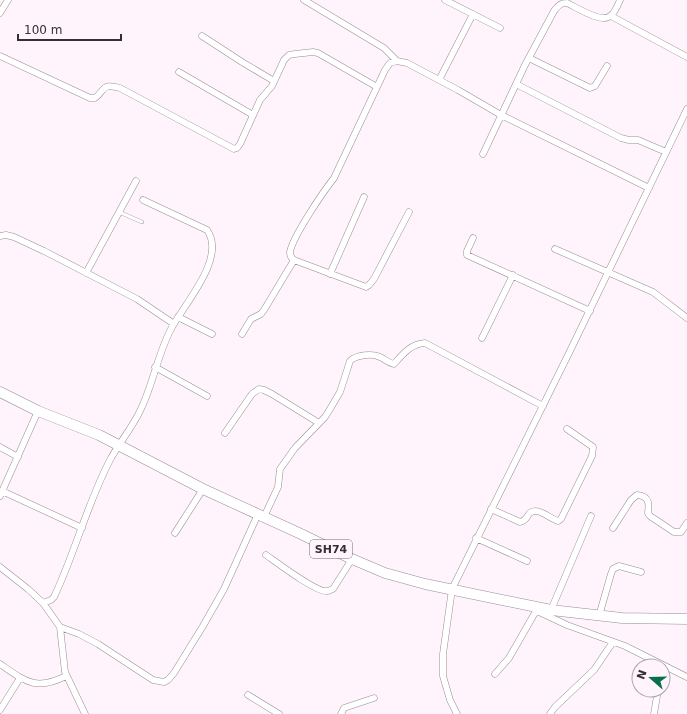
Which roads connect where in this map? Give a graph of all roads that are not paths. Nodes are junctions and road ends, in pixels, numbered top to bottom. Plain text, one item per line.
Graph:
1 (8, 0) edge
2 (304, 0) edge
3 (445, 0) edge
4 (620, 0) edge
5 (562, 1) edge
6 (0, 13) edge
7 (473, 14) junction
8 (611, 16) junction
9 (500, 28) dead end
10 (202, 36) dead end
11 (0, 56) edge
12 (687, 57) edge
13 (529, 58) junction
14 (397, 61) junction
15 (607, 66) dead end
16 (179, 72) dead end
17 (439, 80) junction
18 (274, 81) junction
19 (516, 84) junction
20 (377, 87) junction
21 (687, 109) edge
22 (253, 115) junction
23 (501, 115) junction
24 (666, 152) junction
25 (482, 154) dead end
26 (136, 180) dead end
27 (649, 188) junction
28 (364, 196) dead end
29 (143, 200) dead end
30 (119, 212) junction
31 (409, 212) dead end
32 (142, 222) dead end
33 (0, 236) edge
34 (473, 238) dead end
35 (555, 249) dead end
36 (294, 260) junction
37 (86, 273) junction
38 (608, 273) junction
39 (330, 274) junction
40 (513, 275) junction
41 (590, 311) junction
42 (178, 317) junction
43 (687, 318) edge
44 (174, 324) junction
45 (212, 334) dead end
46 (242, 334) dead end
47 (482, 338) dead end
48 (155, 367) junction
49 (0, 392) edge
50 (207, 396) dead end
51 (542, 406) junction
52 (38, 411) junction
53 (319, 423) junction
54 (567, 429) dead end
55 (225, 433) dead end
56 (120, 445) junction
57 (0, 447) edge
58 (18, 457) junction
59 (3, 483) edge
60 (203, 489) junction
61 (1, 493) edge
62 (491, 509) junction
63 (261, 516) junction
64 (591, 516) dead end
65 (687, 523) edge
66 (82, 528) junction
67 (613, 528) dead end
68 (175, 533) dead end
69 (476, 538) junction
70 (266, 555) dead end
71 (352, 559) junction
72 (527, 561) dead end
73 (0, 567) edge
74 (641, 572) dead end
75 (452, 589) junction
76 (43, 603) junction
77 (517, 603) junction
78 (551, 610) junction
79 (536, 611) junction
80 (599, 616) junction
81 (687, 619) edge
82 (60, 627) junction
83 (613, 642) junction
84 (648, 658) edge
85 (0, 664) edge
86 (671, 670) edge
87 (495, 674) dead end
88 (66, 676) junction
89 (687, 677) edge
90 (20, 678) junction
91 (248, 695) dead end
92 (374, 698) dead end
93 (657, 698) edge
94 (0, 710) edge
95 (85, 714) edge
96 (279, 714) edge
97 (341, 714) edge
98 (457, 714) edge
99 (550, 714) edge
100 (654, 714) edge

1 - 6 street
2 - 14 street
3 - 7 street
4 - 8 street
5 - 8 street
5 - 13 street
7 - 9 street
7 - 17 street
8 - 12 street
10 - 18 street
11 - 22 street
13 - 15 street
13 - 19 street
14 - 17 street
14 - 20 street
16 - 22 street
17 - 23 street
18 - 20 street
18 - 22 street
19 - 23 street
19 - 24 street
20 - 36 street
21 - 24 street
23 - 25 street
23 - 27 street
24 - 27 street
26 - 30 street
27 - 38 street
28 - 39 street
29 - 42 street
30 - 32 lane
30 - 37 street
31 - 39 street
33 - 37 street
34 - 40 street
35 - 38 street
36 - 39 street
36 - 46 street
37 - 44 street
38 - 41 street
38 - 43 street
40 - 41 street
40 - 47 street
41 - 51 street
42 - 44 street
42 - 45 street
44 - 48 street
48 - 50 street
48 - 56 street
49 - 52 highway, SH74
51 - 53 street
51 - 62 street
52 - 56 highway, SH74
52 - 58 street
53 - 55 street
53 - 63 street
54 - 62 street
56 - 60 highway, SH74
56 - 66 street
57 - 58 street
58 - 59 street
59 - 61 street
60 - 63 highway, SH74
60 - 68 street
61 - 66 street
62 - 69 street
63 - 71 highway, SH74
63 - 82 street
64 - 78 street
65 - 67 street
66 - 76 street
69 - 72 street
69 - 75 street
70 - 71 street
71 - 75 highway, SH74
73 - 76 street
74 - 80 street
75 - 77 highway, SH74
75 - 98 street
76 - 82 street
77 - 78 highway, SH74
77 - 79 street
78 - 80 highway, SH74
79 - 83 street
79 - 87 street
80 - 81 highway, SH74
82 - 88 street
83 - 84 street
83 - 99 street
85 - 90 street
86 - 89 street
88 - 90 street
88 - 95 street
90 - 94 street
91 - 96 street
92 - 97 street
93 - 100 street

